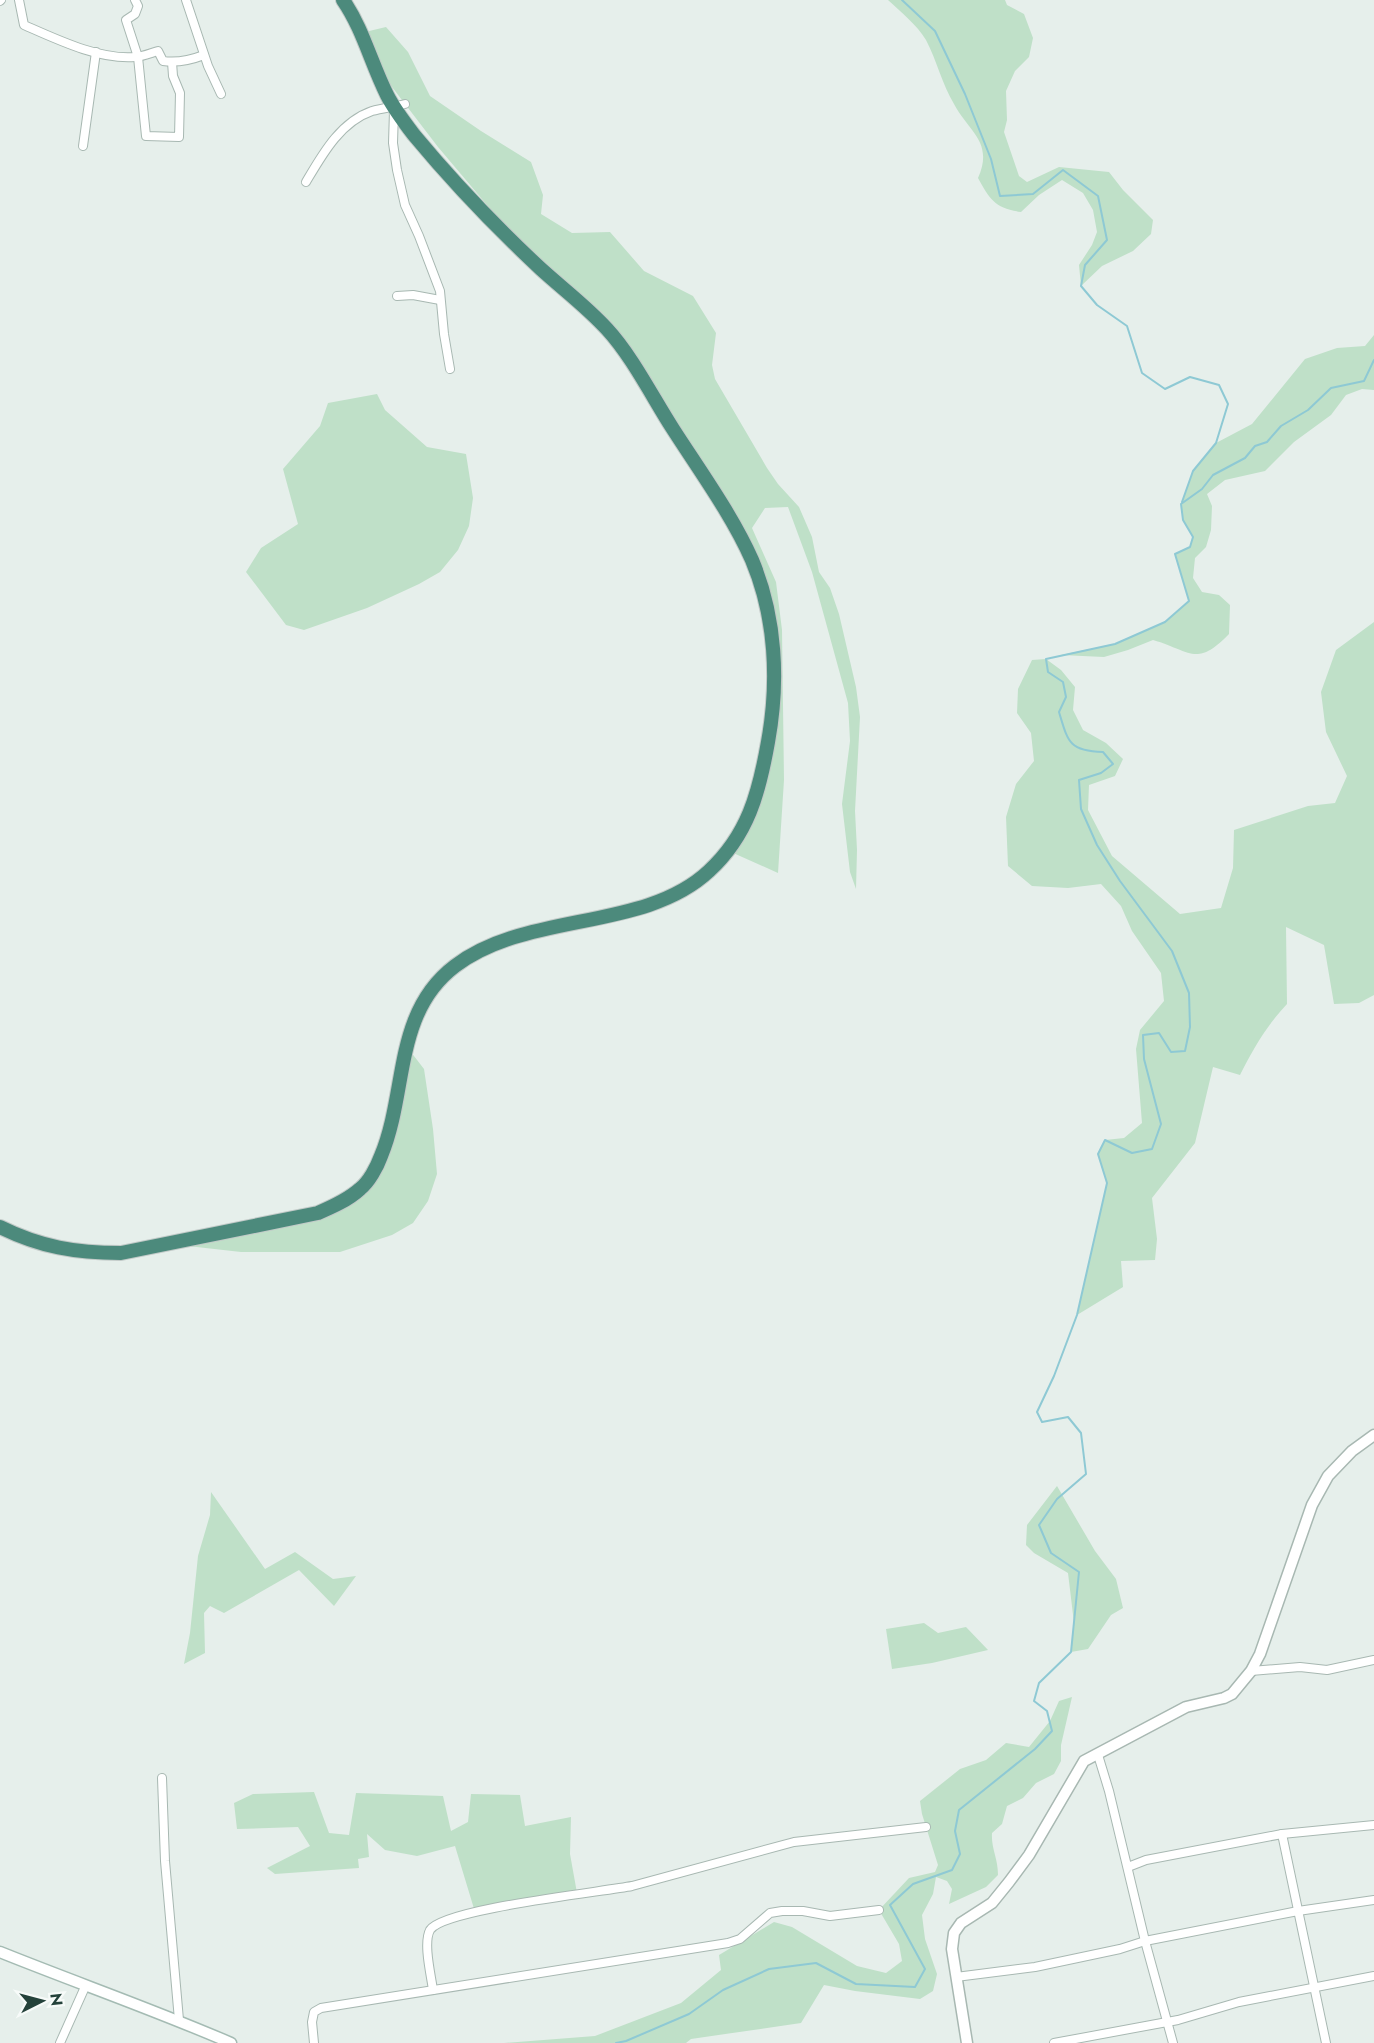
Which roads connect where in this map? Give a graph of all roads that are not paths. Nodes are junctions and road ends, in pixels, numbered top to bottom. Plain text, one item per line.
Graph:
1 (19, 0) edge
2 (135, 0) edge
3 (186, 0) edge
4 (343, 0) edge
5 (96, 52) junction
6 (204, 55) junction
7 (138, 57) junction
8 (172, 62) junction
9 (221, 94) dead end
10 (399, 106) junction
11 (83, 146) dead end
12 (306, 182) dead end
13 (398, 296) dead end
14 (441, 300) junction
15 (450, 369) dead end
16 (0, 1227) edge
17 (1374, 1435) edge
18 (1374, 1660) edge
19 (1251, 1671) junction
20 (1098, 1755) junction
21 (162, 1778) dead end
22 (1374, 1825) edge
23 (926, 1827) dead end
24 (1282, 1834) junction
25 (1128, 1867) junction
26 (1374, 1900) edge
27 (879, 1910) dead end
28 (1298, 1911) junction
29 (1145, 1941) junction
30 (0, 1952) edge
31 (1374, 1976) edge
32 (956, 1977) junction
33 (1315, 1986) junction
34 (85, 1987) junction
35 (433, 1990) junction
36 (179, 2020) junction
37 (1167, 2022) junction
38 (60, 2043) edge
39 (231, 2043) edge
40 (314, 2043) edge
41 (967, 2043) edge
42 (1054, 2043) edge
43 (1173, 2043) edge
44 (1326, 2043) edge

1 - 5 street
2 - 7 street
3 - 6 street
4 - 10 highway
5 - 7 street
5 - 11 street
6 - 8 street
6 - 9 street
7 - 8 street
7 - 8 street
10 - 12 street
10 - 14 street
10 - 16 highway
13 - 14 street
14 - 15 street
17 - 19 street
18 - 19 street
19 - 20 street
20 - 25 street
20 - 32 street
21 - 36 street
22 - 24 street
23 - 35 street
24 - 25 street
24 - 28 street
25 - 29 street
26 - 28 street
27 - 35 street
28 - 29 street
28 - 33 street
29 - 32 street
29 - 37 street
30 - 34 street
31 - 33 street
32 - 41 street
33 - 37 street
33 - 44 street
34 - 36 street
34 - 38 street
35 - 40 street
36 - 39 street
37 - 42 street
37 - 43 street

